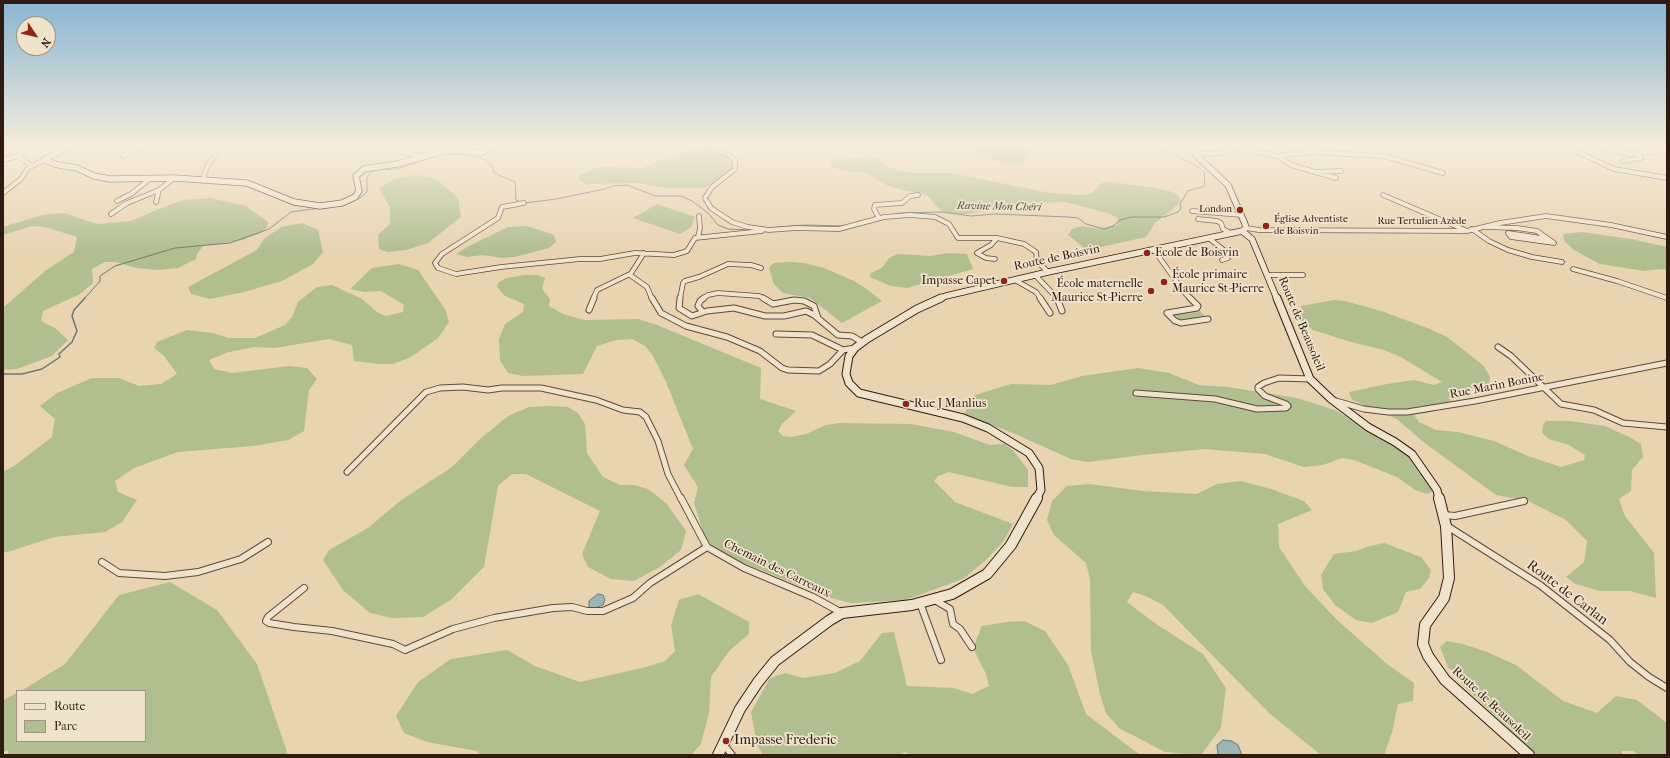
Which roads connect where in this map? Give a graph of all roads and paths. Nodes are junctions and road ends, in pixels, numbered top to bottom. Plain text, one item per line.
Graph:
1 (19, 181) edge
2 (147, 181) edge
3 (170, 181) edge
4 (224, 181) edge
5 (357, 181) edge
6 (721, 181) edge
7 (1225, 181) edge
8 (159, 190) junction
9 (4, 193) edge
10 (918, 194) dead end
11 (1383, 195) dead end
12 (117, 201) dead end
13 (156, 202) dead end
14 (524, 203) dead end
15 (1192, 211) dead end
16 (111, 214) dead end
17 (1242, 215) junction
18 (699, 216) dead end
19 (879, 218) junction
20 (1198, 219) dead end
21 (1484, 226) junction
22 (1472, 229) junction
23 (769, 230) junction
24 (1244, 230) junction
25 (1467, 231) junction
26 (1232, 234) junction
27 (698, 237) junction
28 (1667, 237) edge
29 (997, 238) junction
30 (1210, 239) junction
31 (1548, 239) junction
32 (1154, 250) junction
33 (644, 253) junction
34 (995, 259) dead end
35 (1222, 260) dead end
36 (1562, 262) dead end
37 (761, 268) dead end
38 (1573, 270) dead end
39 (1048, 272) junction
40 (630, 274) junction
41 (1035, 275) junction
42 (1267, 275) junction
43 (1303, 275) dead end
44 (1015, 280) junction
45 (1667, 298) edge
46 (589, 310) dead end
47 (1062, 311) dead end
48 (703, 312) junction
49 (1050, 313) dead end
50 (818, 319) junction
51 (1208, 319) dead end
52 (776, 334) dead end
53 (862, 342) junction
54 (1498, 347) dead end
55 (855, 348) junction
56 (843, 350) junction
57 (1667, 363) edge
58 (1310, 379) junction
59 (1544, 387) junction
60 (1136, 393) dead end
61 (1331, 399) junction
62 (1667, 427) edge
63 (347, 472) dead end
64 (1524, 501) dead end
65 (1443, 515) junction
66 (1446, 526) junction
67 (268, 542) dead end
68 (707, 547) junction
69 (102, 562) dead end
70 (304, 588) dead end
71 (933, 599) junction
72 (920, 603) junction
73 (842, 613) junction
74 (972, 647) dead end
75 (941, 660) dead end
76 (1667, 688) edge
77 (724, 745) junction
78 (718, 755) edge
79 (732, 755) edge
80 (1529, 755) edge

1 - 9 street
2 - 12 street
3 - 8 street
4 - 5 street
6 - 23 street
7 - 17 street
8 - 13 street
8 - 16 street
10 - 19 street
11 - 25 street
14 - 33 street
15 - 17 street
17 - 24 street
18 - 27 street
19 - 23 street
19 - 29 street
20 - 26 street
21 - 22 street, Rue Tertulien Azède
21 - 28 street, Rue Tertulien Azède
21 - 31 street
22 - 25 street, Rue Tertulien Azède
22 - 36 street
23 - 27 street
24 - 25 street, Rue Tertulien Azède
24 - 26 street, Route de Boisvin
24 - 42 street, Route de Beausoleil
26 - 30 street, Route de Boisvin
27 - 33 street
29 - 34 street
29 - 39 street
30 - 32 street, Route de Boisvin
30 - 35 street
31 - 31 street
32 - 39 street, Route de Boisvin
32 - 51 street
33 - 40 street
37 - 48 street
38 - 45 street
39 - 41 street, Route de Boisvin
40 - 46 street
40 - 56 street
41 - 44 street, Route de Boisvin
41 - 47 street
42 - 43 street
42 - 58 street, Route de Beausoleil
44 - 49 street
44 - 53 street, Route de Boisvin
48 - 50 street
48 - 50 street
50 - 53 street
52 - 56 street
53 - 55 street, Route de Boisvin
54 - 59 street
55 - 56 street
55 - 71 street, Route de Boisvin
57 - 59 street, Rue Marin Bonine
58 - 60 street
58 - 61 street, Route de Beausoleil
59 - 61 street, Rue Marin Bonine
59 - 62 street
61 - 65 street, Route de Beausoleil
63 - 68 street, Chemain des Carreaux
64 - 65 street
65 - 66 street, Route de Beausoleil
66 - 76 street, Route de Carlan
66 - 80 street, Route de Beausoleil
67 - 69 street
68 - 70 street
68 - 73 street, Chemain des Carreaux
71 - 72 street, Route de Boisvin
71 - 74 street
72 - 73 street, Route de Boisvin
72 - 75 street
73 - 77 street, Route de Boisvin
77 - 78 street, Route de Boisvin
77 - 79 street

